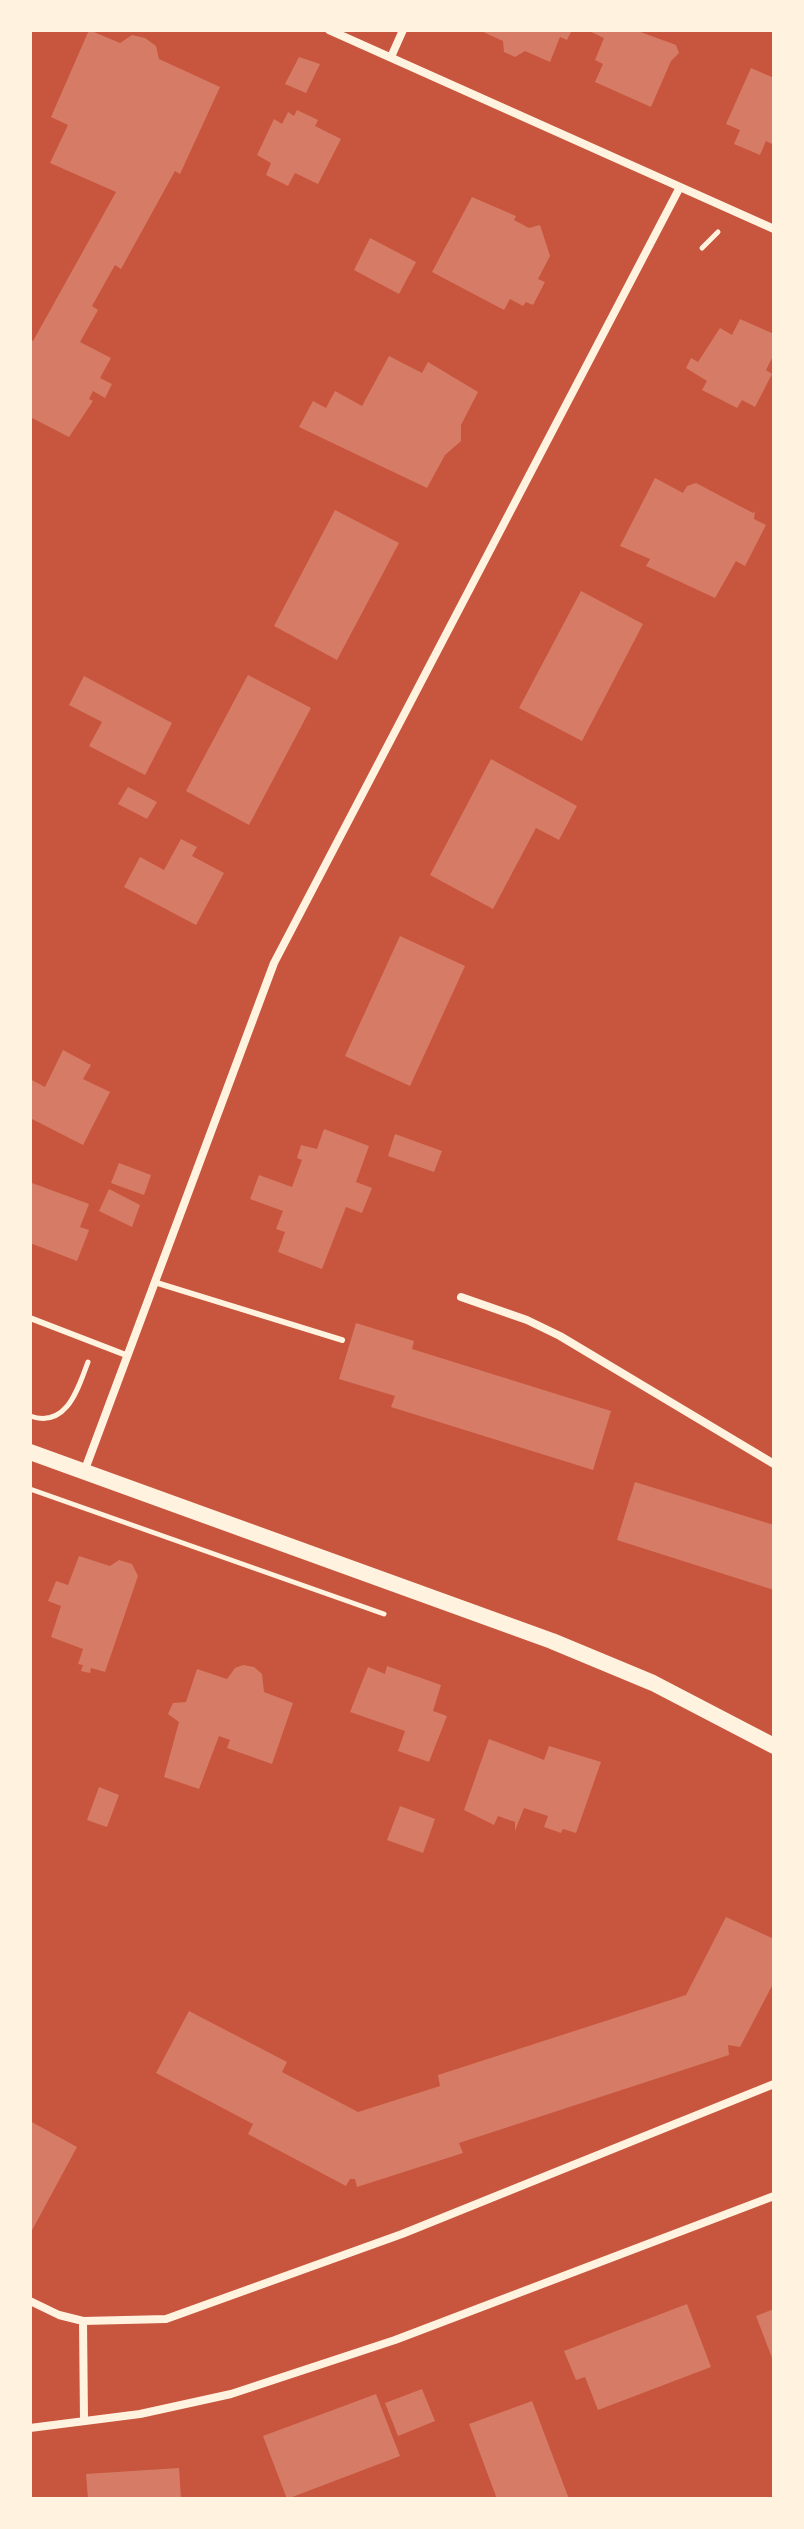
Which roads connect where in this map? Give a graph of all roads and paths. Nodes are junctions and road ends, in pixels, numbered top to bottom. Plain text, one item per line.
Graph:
1 (329, 30) edge
2 (403, 30) edge
3 (391, 57) junction
4 (680, 187) junction
5 (774, 229) edge
6 (730, 237) dead end
7 (702, 248) dead end
8 (154, 1282) junction
9 (461, 1297) dead end
10 (30, 1318) edge
11 (342, 1340) dead end
12 (95, 1343) junction
13 (126, 1355) junction
14 (30, 1416) edge
15 (30, 1452) edge
16 (774, 1464) edge
17 (84, 1473) junction
18 (30, 1489) edge
19 (399, 1619) dead end
20 (774, 1746) edge
21 (774, 2084) edge
22 (774, 2196) edge
23 (30, 2301) edge
24 (83, 2321) junction
25 (84, 2421) junction
26 (30, 2428) edge

1 - 3 street
2 - 3 street
3 - 4 street
4 - 5 street
4 - 8 street
6 - 7 path
8 - 11 lane
8 - 13 street
9 - 16 street
10 - 12 lane
12 - 13 lane
12 - 14 path
13 - 17 street
15 - 17 main road
17 - 20 main road
18 - 19 path
21 - 24 street
22 - 25 street
23 - 24 street
24 - 25 street
25 - 26 street

